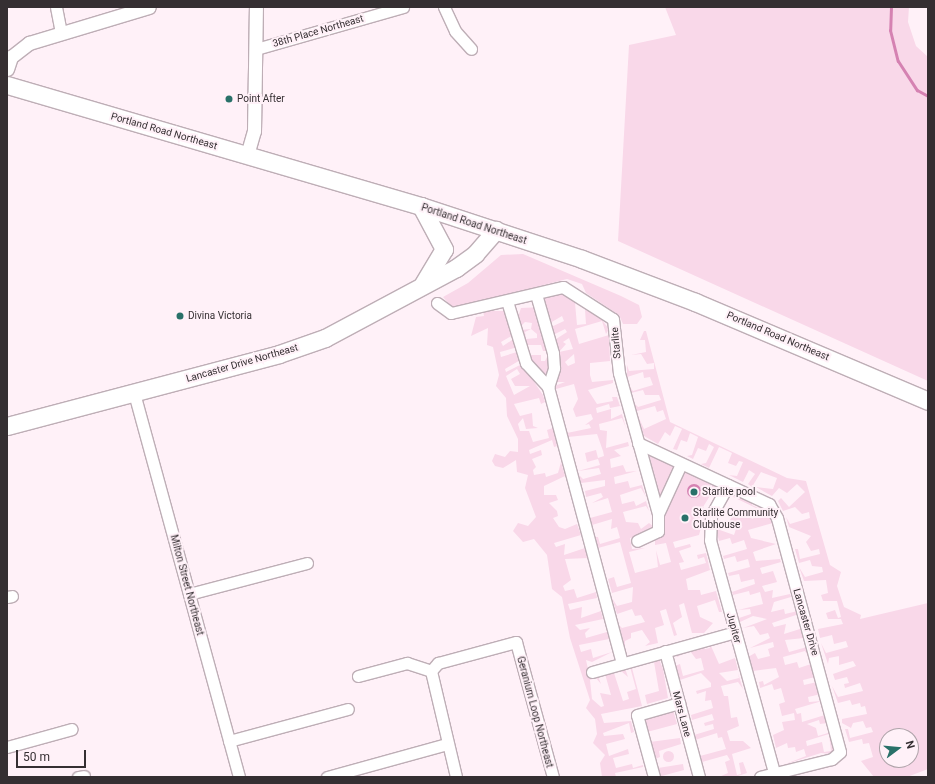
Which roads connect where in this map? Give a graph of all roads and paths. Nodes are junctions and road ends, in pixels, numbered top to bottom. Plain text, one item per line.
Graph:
1 (56, 7) edge
2 (149, 7) edge
3 (256, 7) edge
4 (403, 7) edge
5 (444, 7) edge
6 (61, 32) junction
7 (256, 49) junction
8 (471, 49) dead end
9 (7, 69) edge
10 (7, 85) edge
11 (247, 155) junction
12 (421, 206) junction
13 (496, 230) junction
14 (419, 290) junction
15 (536, 294) junction
16 (507, 301) junction
17 (438, 303) dead end
18 (548, 387) junction
19 (134, 393) junction
20 (928, 401) edge
21 (7, 426) edge
22 (638, 443) junction
23 (682, 464) junction
24 (728, 485) junction
25 (658, 514) junction
26 (637, 541) dead end
27 (307, 563) dead end
28 (189, 594) junction
29 (735, 632) junction
30 (665, 651) junction
31 (622, 664) junction
32 (431, 671) junction
33 (592, 672) dead end
34 (358, 676) dead end
35 (679, 703) junction
36 (348, 709) dead end
37 (72, 730) dead end
38 (229, 741) junction
39 (447, 744) junction
40 (7, 747) edge
41 (774, 773) junction
42 (239, 777) edge
43 (327, 777) edge
44 (456, 777) edge
45 (553, 777) edge
46 (654, 777) edge
47 (700, 777) edge
48 (760, 777) edge

1 - 6 street
2 - 6 street
3 - 7 street
4 - 7 street, 38th Place Northeast
5 - 8 street
6 - 9 street
7 - 11 street
10 - 11 main road, Portland Road Northeast
11 - 12 main road, Portland Road Northeast
12 - 13 main road, Portland Road Northeast
12 - 14 main road
13 - 14 main road, Lancaster Drive Northeast
13 - 20 main road, Portland Road Northeast
14 - 19 main road, Lancaster Drive Northeast
15 - 16 street, Starlite
15 - 18 street
15 - 22 street, Starlite
16 - 17 street, Starlite
16 - 18 street
18 - 31 street
19 - 21 main road, Lancaster Drive Northeast
19 - 28 street, Milton Street Northeast
22 - 23 street, Lancaster Drive
22 - 25 street, Starlite
23 - 24 street, Lancaster Drive
23 - 25 street
24 - 29 street, Jupiter
24 - 41 street, Lancaster Drive
25 - 26 street, Starlite
27 - 28 street
28 - 38 street, Milton Street Northeast
29 - 30 street
29 - 41 street, Jupiter
30 - 31 street
30 - 35 street, Mars Lane
31 - 33 street
32 - 34 street
32 - 39 street
32 - 45 street, Geranium Loop Northeast
35 - 46 street
35 - 47 street, Mars Lane
36 - 38 street
37 - 40 street
38 - 42 street, Milton Street Northeast
39 - 43 street
39 - 44 street
41 - 48 street, Lancaster Drive

